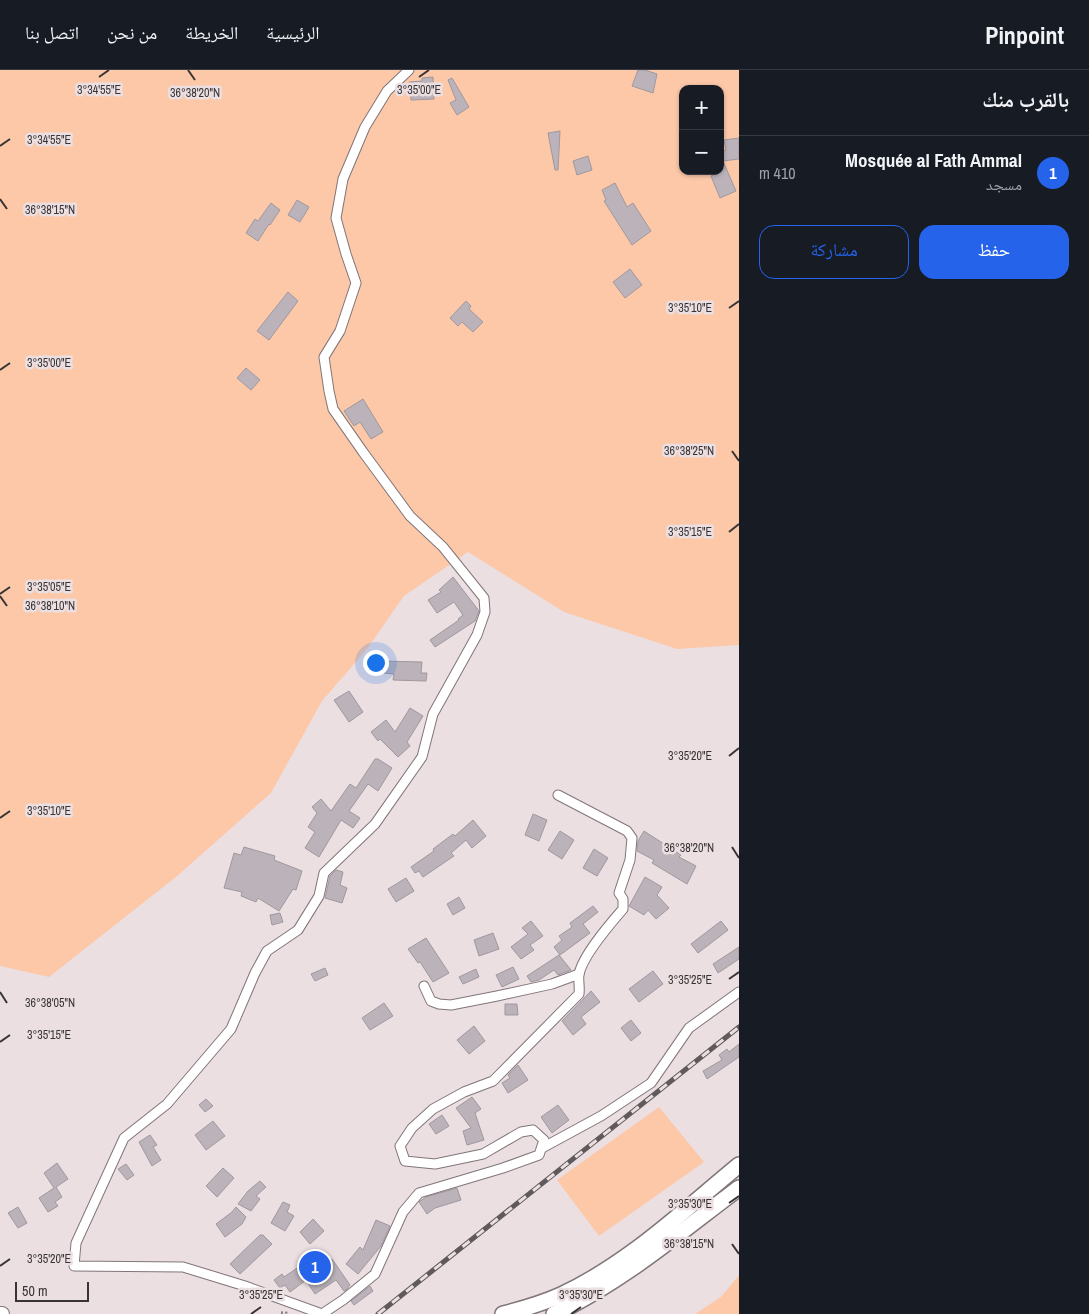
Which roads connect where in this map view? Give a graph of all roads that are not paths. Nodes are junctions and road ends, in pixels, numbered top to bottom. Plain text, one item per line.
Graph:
1 (409, 70) edge
2 (558, 795) dead end
3 (579, 974) junction
4 (424, 986) dead end
5 (739, 992) edge
6 (542, 1148) junction
7 (739, 1165) edge
8 (739, 1188) edge
9 (322, 1314) edge
10 (503, 1314) edge
11 (554, 1314) edge

1 - 9 street
2 - 3 street
3 - 4 street
3 - 6 street
5 - 6 street
6 - 9 street
7 - 10 highway
8 - 11 highway

